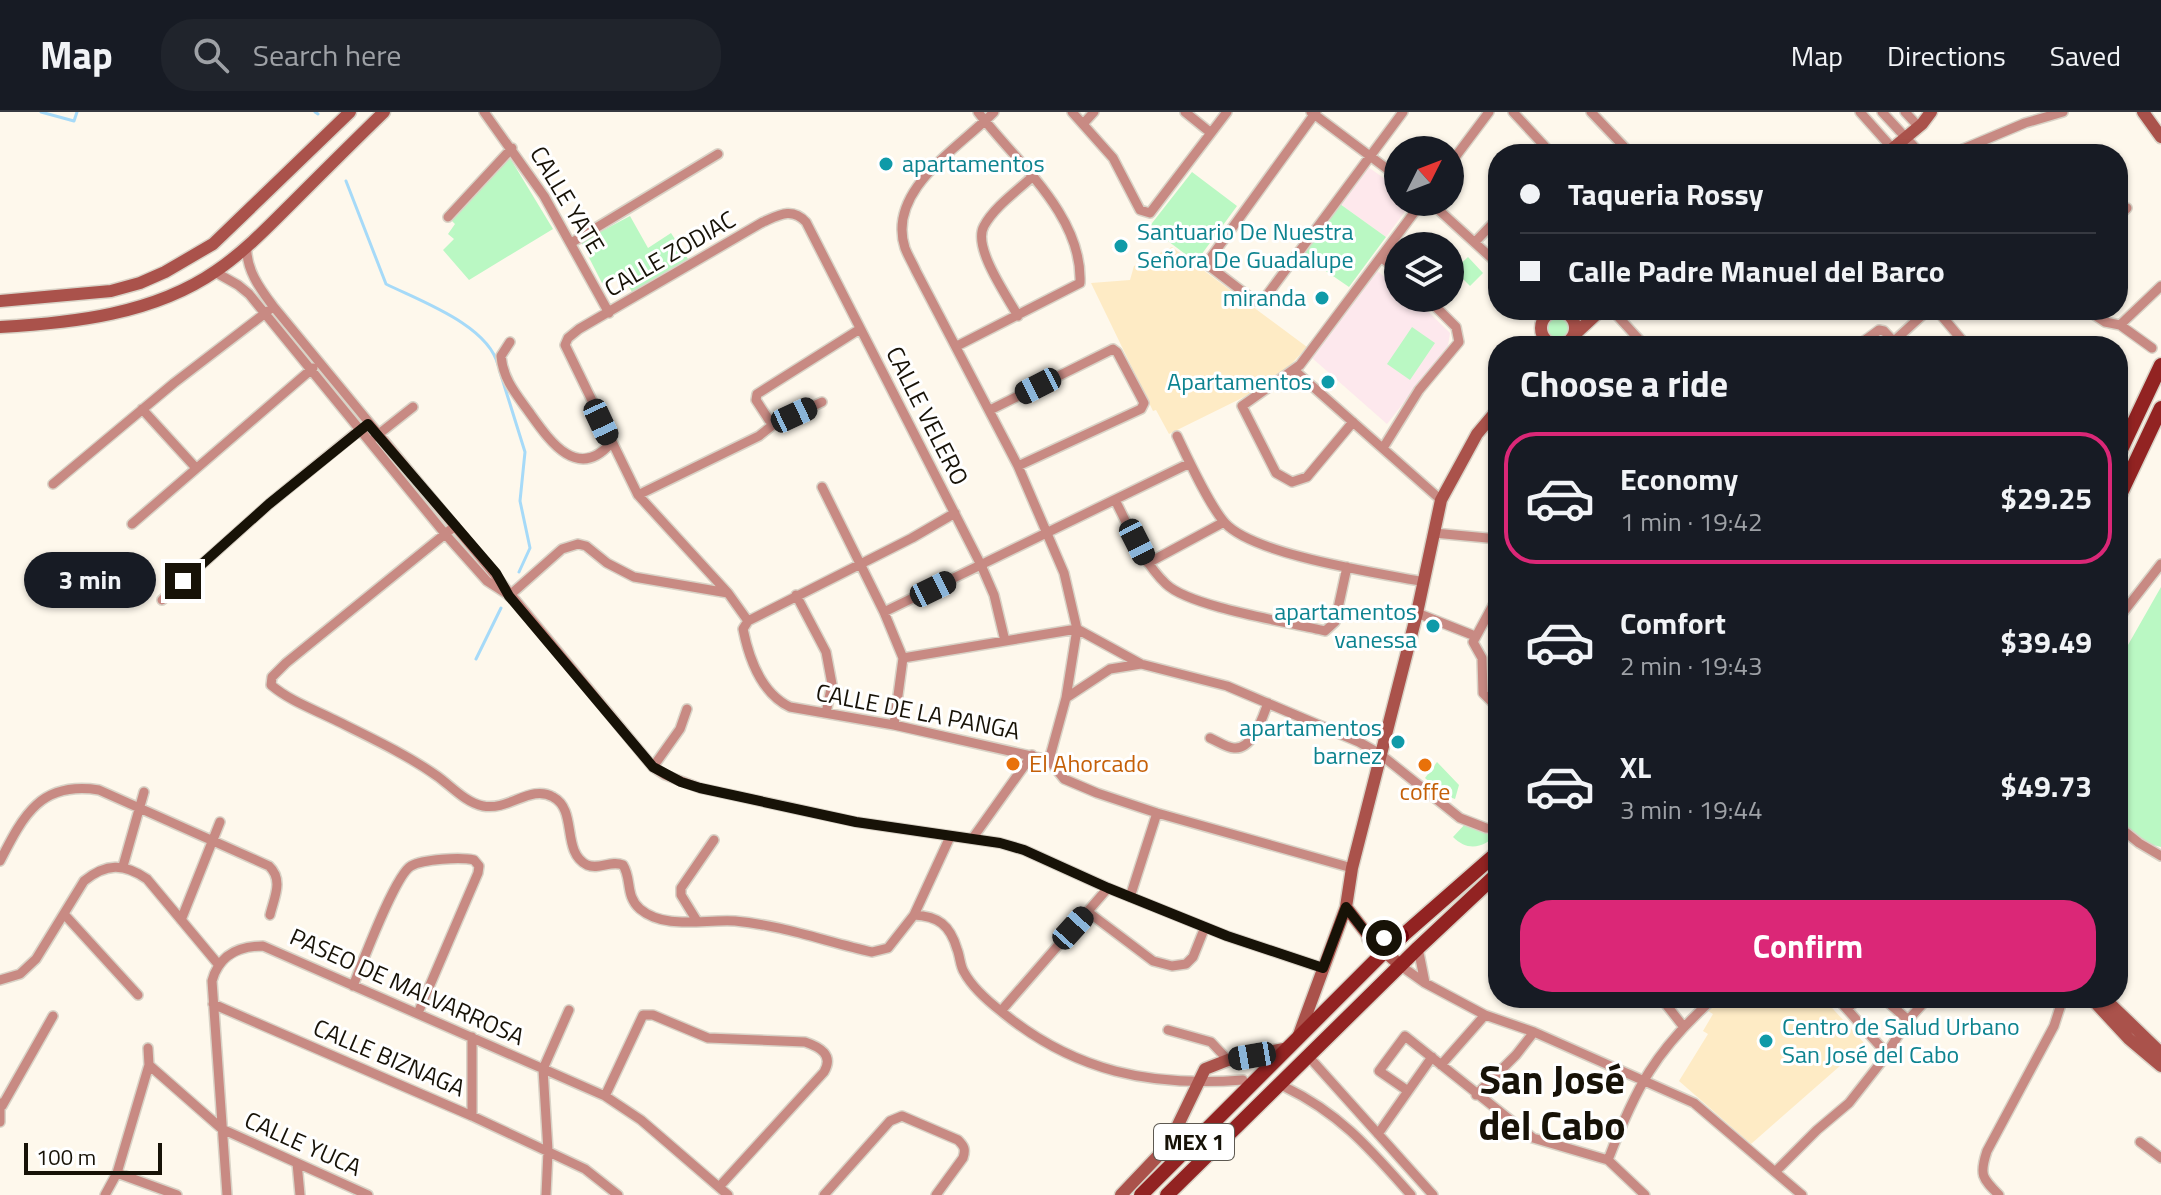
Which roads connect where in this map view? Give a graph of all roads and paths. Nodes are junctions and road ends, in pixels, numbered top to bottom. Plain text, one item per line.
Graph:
1 (350, 112) edge
2 (384, 112) edge
3 (484, 112) edge
4 (978, 112) edge
5 (994, 112) edge
6 (1072, 112) edge
7 (1094, 112) edge
8 (1185, 112) edge
9 (1227, 112) edge
10 (1403, 112) edge
11 (1489, 112) edge
12 (1513, 112) edge
13 (1591, 112) edge
14 (1860, 112) edge
15 (1882, 112) edge
16 (1905, 112) edge
17 (1931, 112) edge
18 (2063, 112) edge
19 (2143, 112) edge
20 (1314, 113) edge
21 (985, 121) junction
22 (1083, 124) junction
23 (1919, 127) junction
24 (1211, 133) junction
25 (2161, 137) edge
26 (1905, 139) junction
27 (1543, 144) edge
28 (1621, 144) edge
29 (1883, 144) edge
30 (1899, 144) edge
31 (1910, 144) edge
32 (1975, 144) edge
33 (1464, 145) edge
34 (512, 148) junction
35 (718, 154) dead end
36 (1371, 156) junction
37 (1384, 166) edge
38 (1032, 177) junction
39 (800, 215) joint
40 (1412, 216) edge
41 (1446, 216) edge
42 (448, 217) dead end
43 (1488, 228) edge
44 (1475, 242) junction
45 (571, 243) junction
46 (247, 245) junction
47 (1488, 254) edge
48 (1381, 257) junction
49 (1384, 259) edge
50 (215, 272) junction
51 (2161, 286) edge
52 (0, 301) edge
53 (273, 306) junction
54 (1441, 312) edge
55 (609, 313) junction
56 (263, 315) junction
57 (1018, 316) junction
58 (2128, 317) edge
59 (1590, 320) edge
60 (1621, 320) edge
61 (1919, 320) edge
62 (1945, 320) edge
63 (2102, 320) edge
64 (2125, 320) edge
65 (2, 324) edge
66 (2120, 325) junction
67 (860, 329) junction
68 (1573, 336) edge
69 (1636, 336) edge
70 (1871, 336) edge
71 (1889, 336) edge
72 (1904, 336) edge
73 (1959, 336) edge
74 (510, 342) dead end
75 (957, 346) junction
76 (2152, 348) dead end
77 (2161, 365) edge
78 (315, 367) junction
79 (1294, 370) junction
80 (822, 402) dead end
81 (413, 407) dead end
82 (2161, 408) edge
83 (142, 409) junction
84 (990, 410) junction
85 (1488, 421) edge
86 (1353, 422) junction
87 (774, 424) junction
88 (364, 427) junction
89 (2128, 435) edge
90 (1177, 436) dead end
91 (374, 439) junction
92 (611, 443) junction
93 (1383, 448) junction
94 (1190, 463) junction
95 (1018, 466) junction
96 (196, 468) junction
97 (2128, 478) edge
98 (53, 484) dead end
99 (822, 487) dead end
100 (638, 495) junction
101 (1115, 500) junction
102 (1441, 500) junction
103 (955, 513) junction
104 (1224, 522) junction
105 (132, 524) dead end
106 (455, 526) junction
107 (1048, 532) junction
108 (1434, 533) junction
109 (446, 535) junction
110 (1488, 538) edge
111 (1148, 563) junction
112 (861, 564) junction
113 (2161, 564) edge
114 (981, 565) junction
115 (1347, 567) junction
116 (1424, 582) junction
117 (728, 593) junction
118 (796, 595) junction
119 (509, 596) junction
120 (162, 600) dead end
121 (2128, 606) edge
122 (884, 612) junction
123 (1417, 613) junction
124 (1488, 613) edge
125 (748, 621) junction
126 (1077, 629) junction
127 (1475, 636) junction
128 (1005, 641) junction
129 (903, 658) junction
130 (1141, 664) junction
131 (1488, 696) edge
132 (1066, 698) junction
133 (1268, 703) junction
134 (687, 709) dead end
135 (826, 713) junction
136 (894, 725) junction
137 (1210, 738) dead end
138 (1380, 754) junction
139 (1032, 755) junction
140 (1049, 760) junction
141 (653, 767) junction
142 (144, 792) dead end
143 (139, 808) junction
144 (1157, 813) junction
145 (220, 822) dead end
146 (1488, 828) edge
147 (2128, 833) edge
148 (950, 837) junction
149 (972, 839) junction
150 (714, 840) dead end
151 (214, 841) junction
152 (2161, 856) edge
153 (0, 861) edge
154 (1488, 861) edge
155 (123, 866) junction
156 (1352, 868) junction
157 (1488, 882) edge
158 (1108, 888) junction
159 (1130, 897) junction
160 (1346, 907) junction
161 (1088, 912) junction
162 (64, 914) junction
163 (270, 915) dead end
164 (914, 915) junction
165 (181, 920) junction
166 (697, 921) junction
167 (1205, 927) junction
168 (1401, 936) junction
169 (1370, 938) junction
170 (1418, 948) junction
171 (1385, 951) junction
172 (218, 964) junction
173 (1401, 966) junction
174 (1323, 968) junction
175 (0, 980) edge
176 (1425, 983) junction
177 (353, 986) junction
178 (138, 995) dead end
179 (213, 1004) junction
180 (1669, 1008) edge
181 (1703, 1008) edge
182 (1894, 1008) edge
183 (1919, 1008) edge
184 (2060, 1008) edge
185 (2100, 1008) edge
186 (2114, 1008) edge
187 (1847, 1009) edge
188 (569, 1010) dead end
189 (1001, 1011) junction
190 (418, 1013) junction
191 (1485, 1015) junction
192 (53, 1016) dead end
193 (1908, 1020) junction
194 (1683, 1026) junction
195 (1168, 1030) dead end
196 (1534, 1032) junction
197 (472, 1037) junction
198 (1293, 1044) junction
199 (148, 1048) dead end
200 (2161, 1053) edge
201 (1887, 1054) junction
202 (1309, 1057) junction
203 (1432, 1057) junction
204 (1228, 1060) junction
205 (149, 1065) junction
206 (1441, 1065) junction
207 (2161, 1066) edge
208 (543, 1069) junction
209 (1643, 1079) junction
210 (1243, 1080) dead end
211 (1196, 1084) junction
212 (1285, 1087) dead end
213 (1408, 1091) junction
214 (1476, 1095) junction
215 (605, 1096) junction
216 (1, 1104) edge
217 (472, 1116) junction
218 (0, 1122) edge
219 (222, 1129) junction
220 (1378, 1134) junction
221 (2140, 1142) dead end
222 (548, 1151) junction
223 (2161, 1158) edge
224 (1608, 1160) junction
225 (297, 1163) junction
226 (1776, 1171) junction
227 (117, 1173) junction
228 (1635, 1186) junction
229 (719, 1187) junction
230 (105, 1195) edge
231 (177, 1195) edge
232 (227, 1195) edge
233 (300, 1195) edge
234 (368, 1195) edge
235 (546, 1195) edge
236 (618, 1195) edge
237 (728, 1195) edge
238 (824, 1195) edge
239 (936, 1195) edge
240 (1121, 1195) edge
241 (1141, 1195) edge
242 (1167, 1195) edge
243 (1411, 1195) edge
244 (1433, 1195) edge
245 (1628, 1195) edge
246 (1645, 1195) edge
247 (1802, 1195) edge
248 (1999, 1195) edge

1 - 52 street
2 - 46 street
3 - 34 street, CALLE YATE
4 - 21 street
5 - 21 street
6 - 22 street
7 - 22 street
8 - 24 street
9 - 24 street
10 - 36 street
11 - 33 street
12 - 27 street
13 - 28 street
14 - 29 street
15 - 26 street
16 - 23 street
17 - 23 street
18 - 32 street
19 - 25 street
20 - 36 street
20 - 36 street
21 - 38 street
21 - 75 street
22 - 24 street
23 - 26 street
26 - 30 street
26 - 31 street
34 - 42 street
34 - 45 street, CALLE YATE
35 - 45 street
36 - 37 street
38 - 57 street
38 - 57 street
39 - 55 street, CALLE ZODIAC
39 - 67 street, CALLE VELERO
40 - 48 street
41 - 44 street
43 - 44 street
44 - 47 street
45 - 55 street, CALLE YATE
46 - 50 street
46 - 53 street
48 - 49 street
48 - 79 street
50 - 56 street
50 - 65 street
51 - 58 street
53 - 56 street
53 - 78 street
54 - 93 street
55 - 92 street, CALLE ZODIAC
56 - 78 street
56 - 83 street
57 - 75 street
59 - 68 street
60 - 69 street
61 - 72 street
62 - 73 street
63 - 66 street
64 - 66 street
66 - 76 street
67 - 87 street
67 - 103 street, CALLE VELERO
70 - 71 street
74 - 92 street
75 - 84 street
77 - 89 main road
78 - 88 street
78 - 96 street
79 - 86 street
79 - 86 street
80 - 87 street
81 - 91 street
82 - 97 main road
83 - 96 street
83 - 98 street
84 - 95 street
84 - 95 street
85 - 102 street
86 - 93 street
87 - 100 street
88 - 91 street
88 - 120 street
90 - 94 street
91 - 106 street
91 - 109 street
92 - 100 street
93 - 102 street
94 - 101 street
94 - 104 street
95 - 107 street
96 - 105 street
99 - 112 street
100 - 117 street
101 - 107 street
101 - 111 street
102 - 108 street
103 - 112 street
103 - 114 street, CALLE VELERO
104 - 111 street
104 - 115 street
106 - 109 street
106 - 119 street
107 - 114 street
107 - 126 street
108 - 110 street
108 - 116 street
109 - 119 street
109 - 166 street
111 - 115 street
112 - 118 street
112 - 122 street
113 - 121 street
114 - 122 street
114 - 128 street, CALLE VELERO
115 - 116 street
116 - 123 street
117 - 119 street
117 - 125 street
118 - 125 street
118 - 135 street
119 - 141 street
122 - 129 street
123 - 127 street
123 - 138 street
124 - 127 street
125 - 135 street, CALLE DE LA PANGA
126 - 128 street
126 - 130 street
126 - 132 street
127 - 131 street
128 - 129 street
129 - 136 street
130 - 132 street
130 - 133 street
132 - 140 street
133 - 137 street
133 - 138 street
134 - 141 street
135 - 136 street, CALLE DE LA PANGA
136 - 139 street, CALLE DE LA PANGA
138 - 146 street
138 - 156 street
139 - 140 street, CALLE DE LA PANGA
139 - 149 street
140 - 144 street, CALLE DE LA PANGA
141 - 148 street
142 - 143 street
143 - 151 street
143 - 153 street
143 - 155 street
144 - 156 street, CALLE DE LA PANGA
144 - 159 street
145 - 151 street
147 - 152 street
148 - 149 street
148 - 164 street
149 - 158 street
150 - 166 street
151 - 163 street
151 - 165 street
154 - 168 main road, MEX 1
155 - 162 street
155 - 165 street
156 - 160 street
157 - 170 main road, MEX 1
158 - 159 street
158 - 161 street
159 - 167 street
160 - 169 street
160 - 174 street
161 - 167 street
161 - 189 street
162 - 175 street
162 - 178 street
164 - 166 street
164 - 189 street
165 - 172 street
167 - 174 street
168 - 169 highway
168 - 171 main road, MEX 1
169 - 171 street
170 - 173 main road, MEX 1
170 - 176 street
171 - 173 street
171 - 198 main road, MEX 1
172 - 177 street, PASEO DE MALVARROSA
172 - 179 street
173 - 176 street
173 - 202 main road, MEX 1
174 - 198 street
176 - 191 street
177 - 190 street, PASEO DE MALVARROSA
177 - 190 street
179 - 217 street, CALLE BIZNAGA
179 - 219 street
180 - 194 street
181 - 194 street
182 - 193 street
183 - 193 street
184 - 248 street
185 - 207 street
186 - 200 street
187 - 201 street
188 - 208 street
189 - 211 street
190 - 197 street, PASEO DE MALVARROSA
191 - 196 street
191 - 206 street
192 - 216 street
193 - 201 street
194 - 209 street
195 - 204 street
196 - 209 street
196 - 214 street
197 - 208 street, PASEO DE MALVARROSA
197 - 217 street
198 - 204 street
198 - 241 main road, MEX 1
199 - 205 street
201 - 226 street
202 - 220 street
202 - 242 main road, MEX 1
203 - 206 street
203 - 213 street
203 - 213 street
204 - 211 street
205 - 219 street, CALLE YUCA
205 - 227 street
206 - 214 street
208 - 215 street, PASEO DE MALVARROSA
208 - 222 street
209 - 224 street
209 - 226 street
210 - 211 street
211 - 240 street
212 - 243 street
213 - 220 street
214 - 224 street
215 - 229 street, PASEO DE MALVARROSA
215 - 229 street
216 - 218 street
217 - 222 street, CALLE BIZNAGA
219 - 225 street, CALLE YUCA
219 - 232 street
220 - 244 street
221 - 223 street
222 - 235 street
222 - 236 street, CALLE BIZNAGA
224 - 228 street
225 - 233 street
225 - 234 street, CALLE YUCA
226 - 247 street
227 - 230 street
227 - 231 street
228 - 245 street
228 - 246 street
229 - 237 street, PASEO DE MALVARROSA
238 - 239 street

